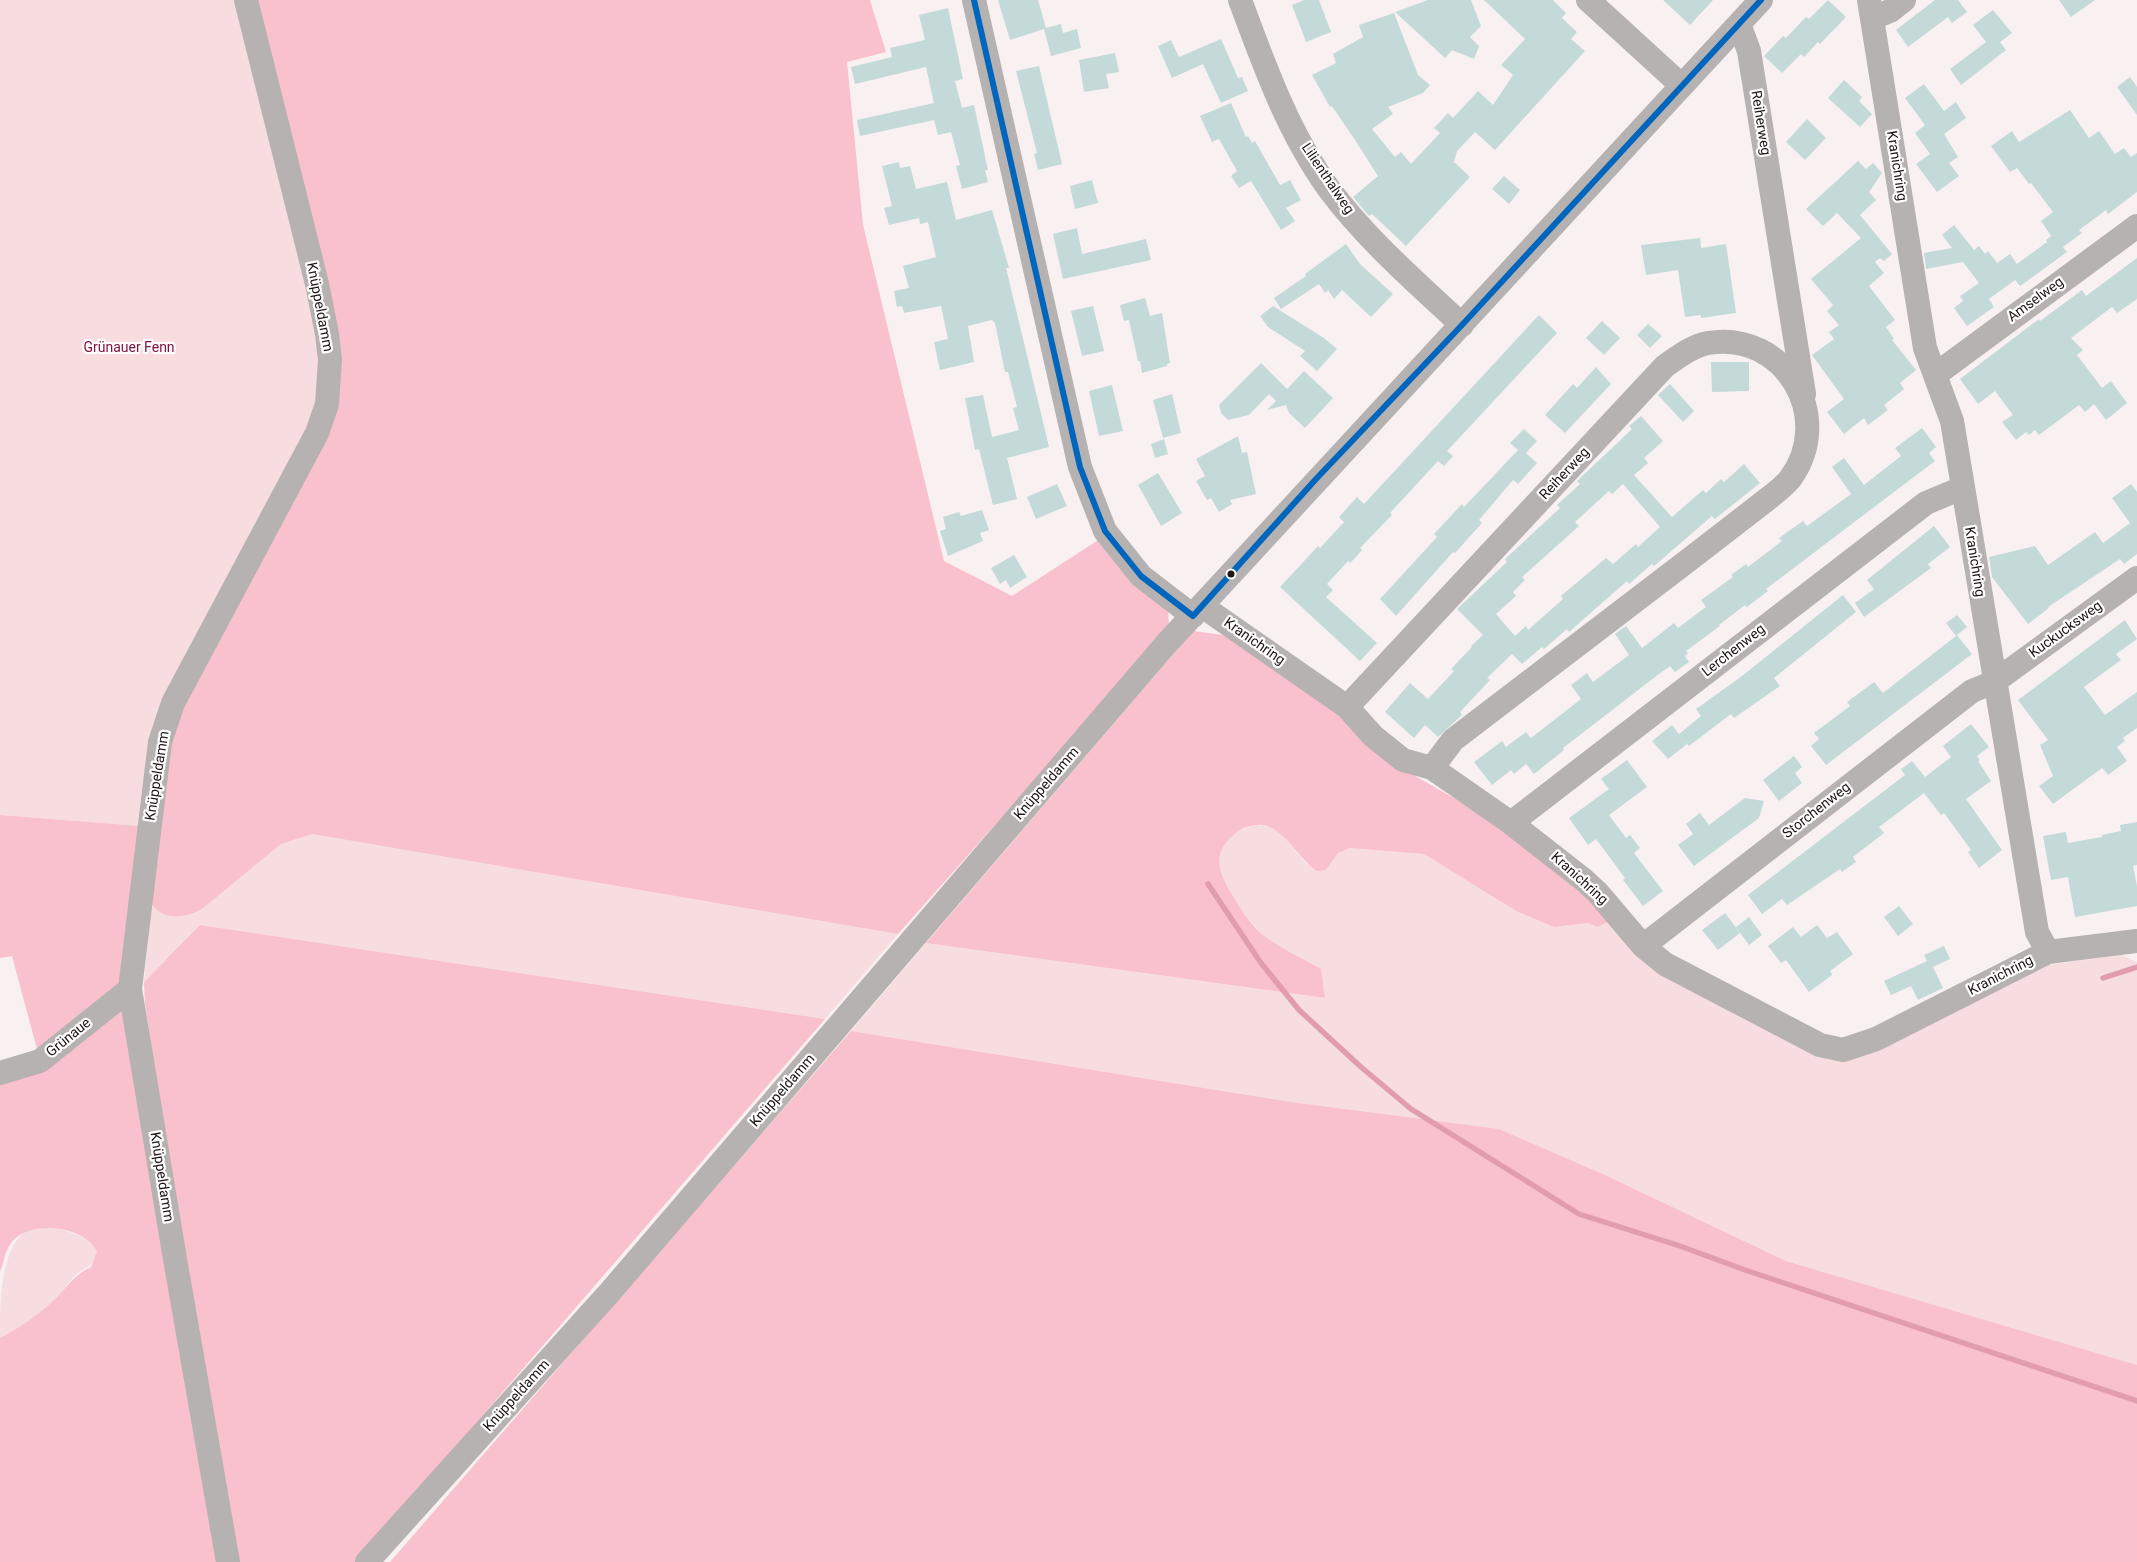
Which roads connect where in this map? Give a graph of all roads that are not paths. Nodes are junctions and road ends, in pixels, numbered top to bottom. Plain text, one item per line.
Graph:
1 (246, 0) edge
2 (974, 0) edge
3 (1240, 0) edge
4 (1588, 0) edge
5 (1761, 0) edge
6 (1904, 0) edge
7 (1871, 9) edge
8 (1739, 24) junction
9 (1681, 85) junction
10 (2137, 226) edge
11 (1462, 325) junction
12 (1935, 375) junction
13 (1805, 401) junction
14 (1962, 488) junction
15 (2137, 578) edge
16 (1198, 611) junction
17 (1994, 682) junction
18 (1347, 707) junction
19 (1432, 768) junction
20 (1511, 823) junction
21 (2137, 941) edge
22 (1643, 946) junction
23 (2048, 952) junction
24 (130, 989) junction
25 (0, 1073) edge
26 (228, 1562) edge
27 (367, 1562) edge

1 - 24 street, Knüppeldamm
2 - 16 street, Kranichring
3 - 11 street, Lilienthalweg
4 - 9 street
5 - 8 street, Knüppeldamm
6 - 7 street
7 - 12 street, Kranichring
8 - 9 street, Knüppeldamm
8 - 13 street, Reiherweg
9 - 11 street, Knüppeldamm
10 - 12 street, Amselweg
11 - 16 street, Knüppeldamm
12 - 14 street, Kranichring
13 - 18 street, Reiherweg
13 - 19 street, Reiherweg
14 - 17 street, Kranichring
14 - 20 street, Lerchenweg
15 - 17 street, Kuckucksweg
16 - 18 street, Kranichring
16 - 27 street, Knüppeldamm
17 - 22 street, Storchenweg
17 - 23 street, Kranichring
18 - 19 street, Kranichring
19 - 20 street, Kranichring
20 - 22 street, Kranichring
21 - 23 street
22 - 23 street, Kranichring
24 - 25 street, Grünaue
24 - 26 street, Knüppeldamm

